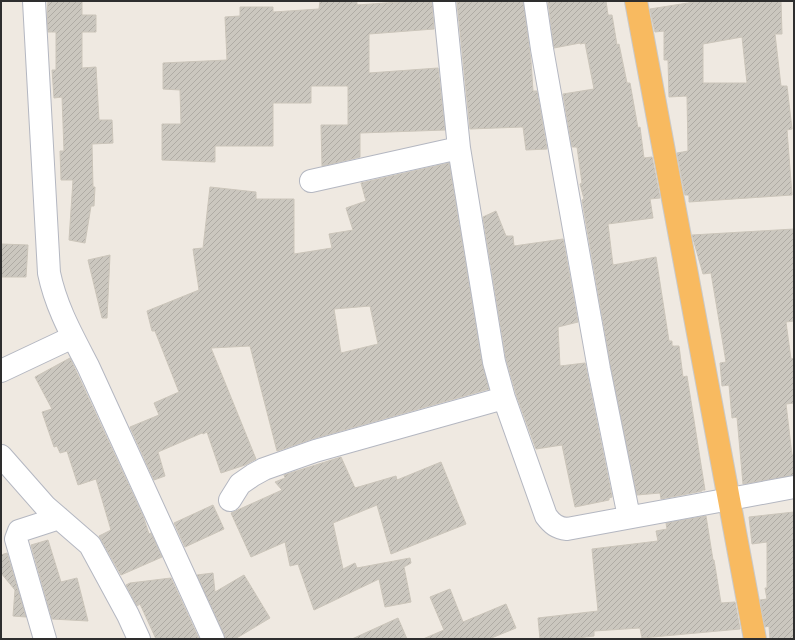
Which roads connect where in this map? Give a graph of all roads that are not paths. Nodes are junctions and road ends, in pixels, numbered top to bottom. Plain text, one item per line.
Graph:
1 (34, 1) edge
2 (444, 1) edge
3 (535, 1) edge
4 (636, 1) edge
5 (459, 148) junction
6 (311, 181) dead end
7 (73, 337) junction
8 (1, 371) edge
9 (504, 398) junction
10 (1, 456) edge
11 (794, 487) edge
12 (730, 499) junction
13 (230, 500) dead end
14 (629, 517) junction
15 (59, 518) junction
16 (45, 639) edge
17 (139, 639) edge
18 (213, 639) edge
19 (755, 639) edge

1 - 7 street
2 - 5 street
3 - 14 street
4 - 12 highway
5 - 6 street
5 - 9 street
7 - 8 street
7 - 18 street
9 - 13 street
9 - 14 street
10 - 15 street
11 - 12 street
12 - 14 street
12 - 19 highway
15 - 16 street
15 - 17 street

